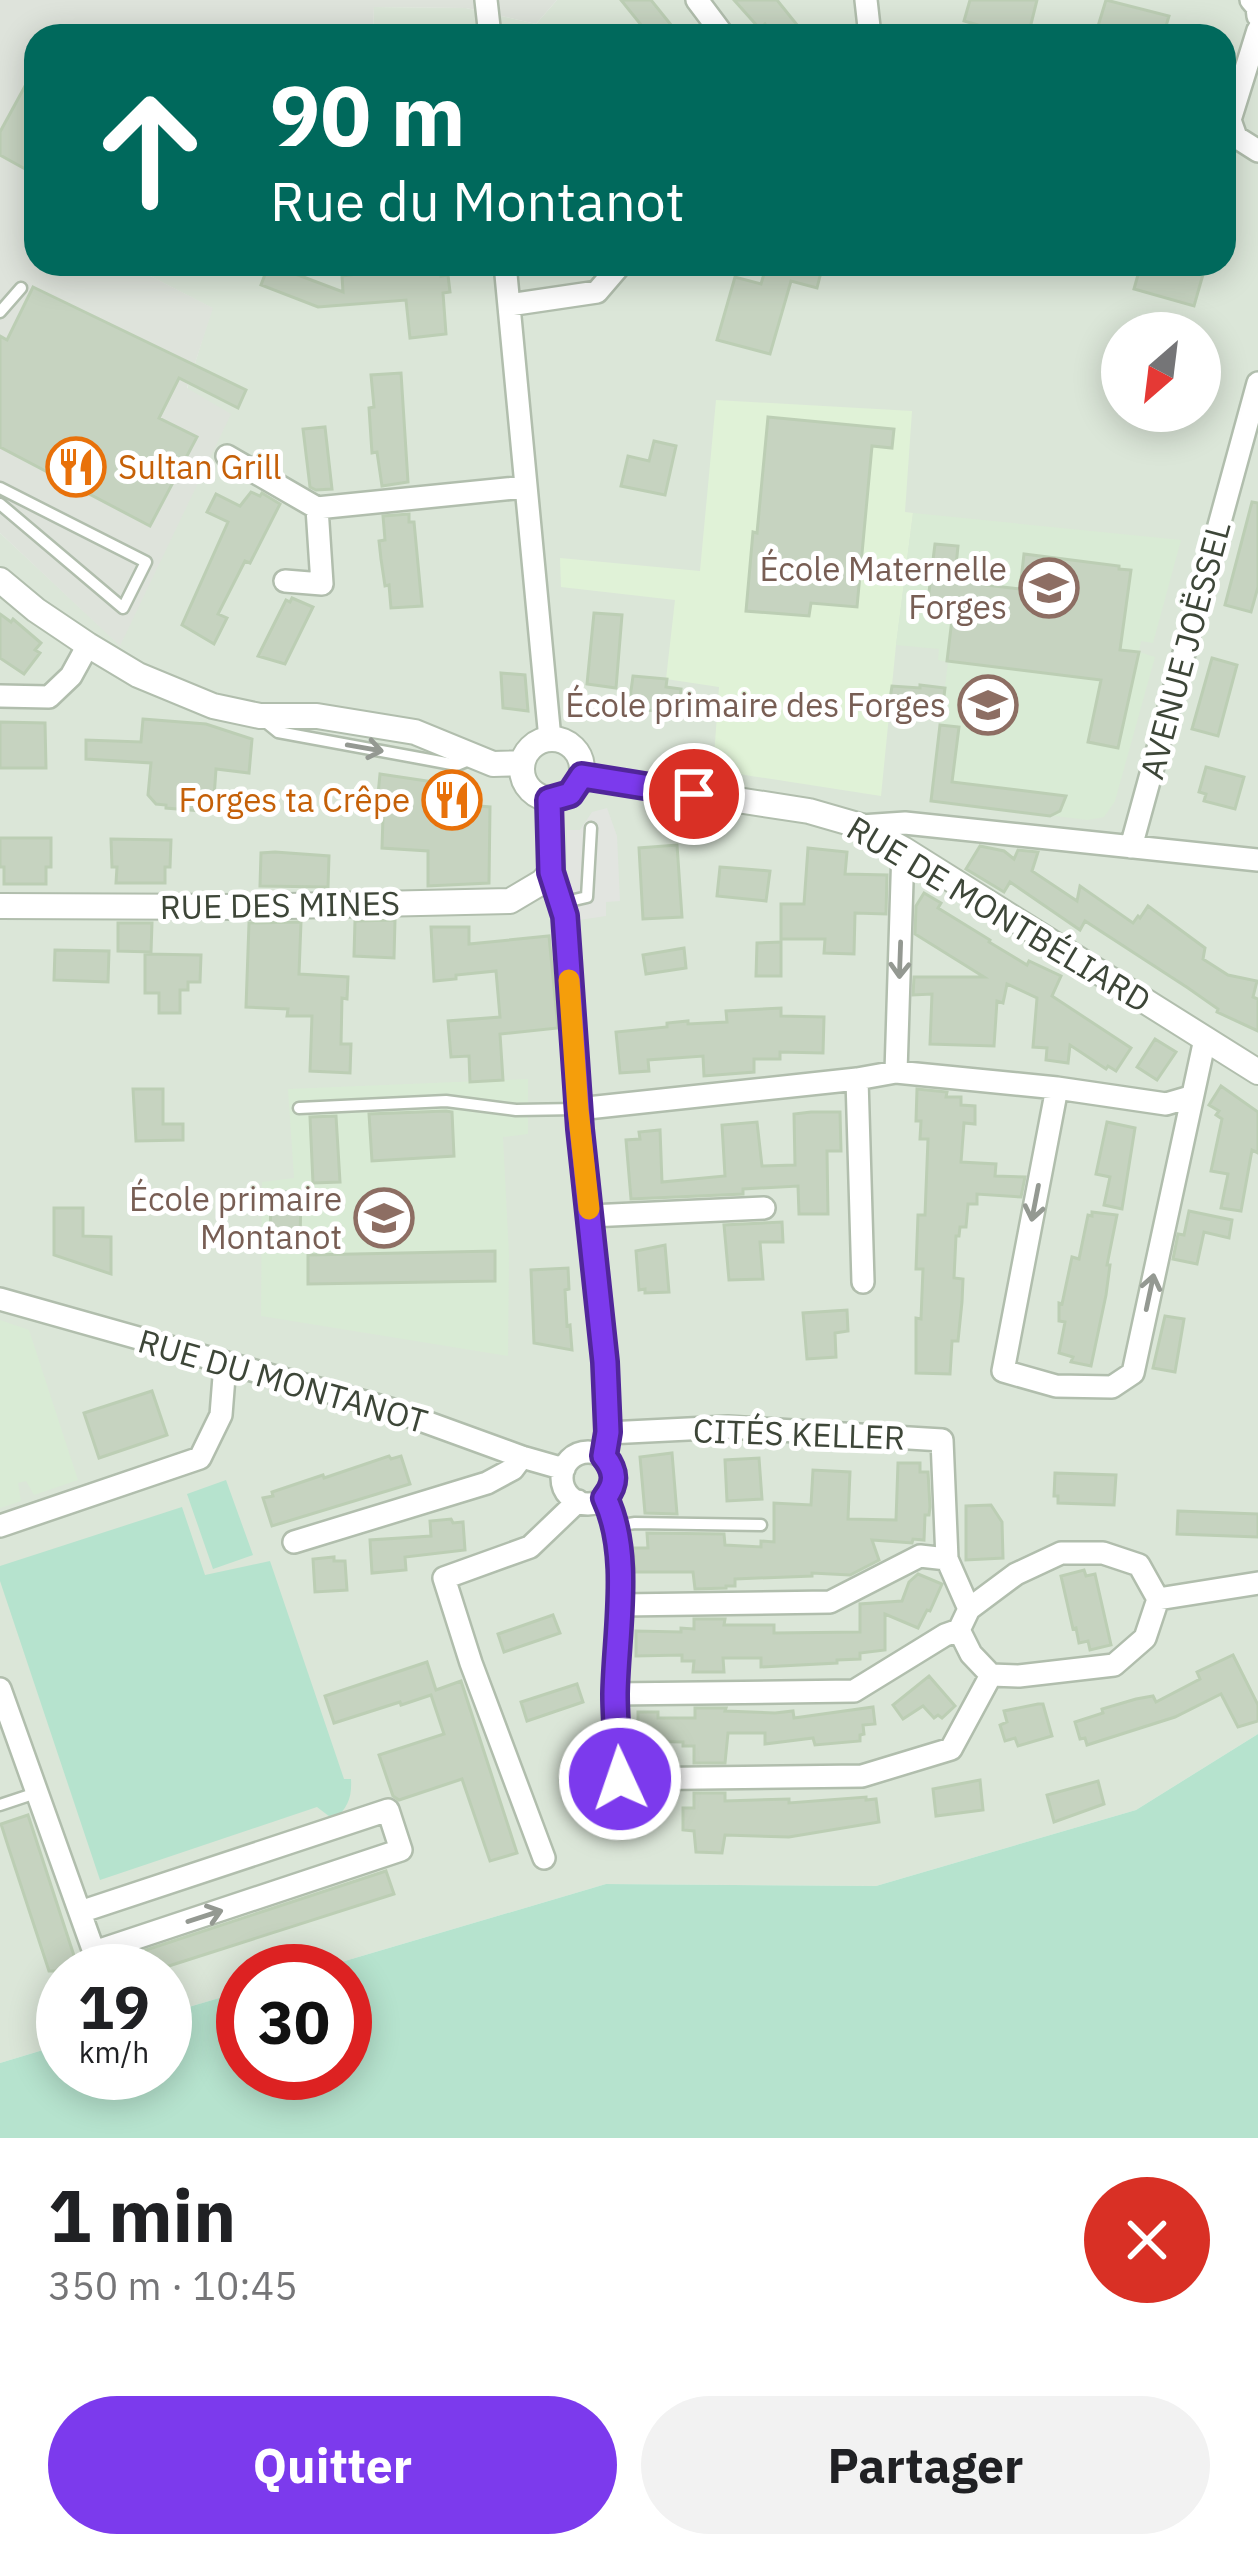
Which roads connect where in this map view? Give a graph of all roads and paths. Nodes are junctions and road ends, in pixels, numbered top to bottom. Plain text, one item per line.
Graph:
1 (1251, 0) edge
2 (1258, 16) edge
3 (1258, 30) edge
4 (1236, 101) edge
5 (506, 276) edge
6 (611, 276) edge
7 (21, 288) dead end
8 (508, 305) junction
9 (0, 312) edge
10 (1258, 383) edge
11 (227, 456) dead end
12 (525, 487) junction
13 (0, 488) edge
14 (0, 504) edge
15 (317, 508) junction
16 (0, 580) edge
17 (285, 580) dead end
18 (88, 645) junction
19 (0, 697) edge
20 (550, 739) junction
21 (521, 763) junction
22 (582, 776) junction
23 (549, 800) junction
24 (861, 826) junction
25 (591, 828) dead end
26 (1131, 848) junction
27 (903, 849) junction
28 (1258, 860) edge
29 (551, 872) junction
30 (561, 903) junction
31 (0, 906) edge
32 (1205, 1039) junction
33 (896, 1072) junction
34 (1258, 1072) edge
35 (857, 1079) junction
36 (1057, 1088) junction
37 (1190, 1097) junction
38 (299, 1108) dead end
39 (578, 1109) junction
40 (764, 1208) dead end
41 (590, 1216) junction
42 (863, 1282) dead end
43 (0, 1299) edge
44 (225, 1364) junction
45 (608, 1432) junction
46 (604, 1456) junction
47 (522, 1457) junction
48 (564, 1469) junction
49 (605, 1498) junction
50 (578, 1502) junction
51 (761, 1525) dead end
52 (0, 1526) edge
53 (614, 1526) junction
54 (294, 1542) dead end
55 (947, 1559) junction
56 (1258, 1583) edge
57 (1158, 1599) junction
58 (622, 1605) junction
59 (964, 1620) junction
60 (991, 1675) junction
61 (0, 1689) edge
62 (615, 1694) junction
63 (36, 1792) junction
64 (0, 1804) edge
65 (544, 1858) dead end
66 (80, 1912) junction

1 - 2 street
3 - 4 street
5 - 8 street
6 - 8 street
7 - 9 lane
8 - 12 street
10 - 26 street, AVENUE JOËSSEL
11 - 15 street
12 - 15 street
12 - 20 street
13 - 14 lane
15 - 17 street
16 - 18 street
18 - 19 street
18 - 21 street
20 - 21 street
20 - 22 street
21 - 23 street
22 - 23 street
22 - 24 street, RUE DE MONTBÉLIARD
23 - 29 street
24 - 26 street
24 - 27 street, RUE DE MONTBÉLIARD
25 - 30 lane
26 - 28 street
27 - 32 street, RUE DE MONTBÉLIARD
27 -> 33 street
29 - 30 street
29 - 31 street, RUE DES MINES
30 - 39 street
32 - 34 street, RUE DE MONTBÉLIARD
32 - 37 street
33 - 35 street
33 - 36 street
35 - 39 street
35 - 42 street
36 - 37 street
36 -> 37 street
38 - 39 lane
39 - 41 street
40 - 41 street
41 - 45 street
43 - 44 street, RUE DU MONTANOT
44 - 47 street, RUE DU MONTANOT
44 - 52 street
45 - 46 street
45 - 55 street, CITÉS KELLER
46 - 48 street
46 - 49 street
47 - 48 street, RUE DU MONTANOT
47 - 54 street
48 - 50 street
49 - 50 street
49 - 53 street
50 - 65 street
51 - 53 lane
53 - 58 street
55 - 58 street
55 - 59 street, CITÉS KELLER
56 - 57 street
57 - 59 street
57 - 60 street
58 - 62 street
59 - 60 street, CITÉS KELLER
59 - 62 street
60 - 62 street
61 - 63 street
63 - 64 lane
63 - 66 street
66 -> 66 street

